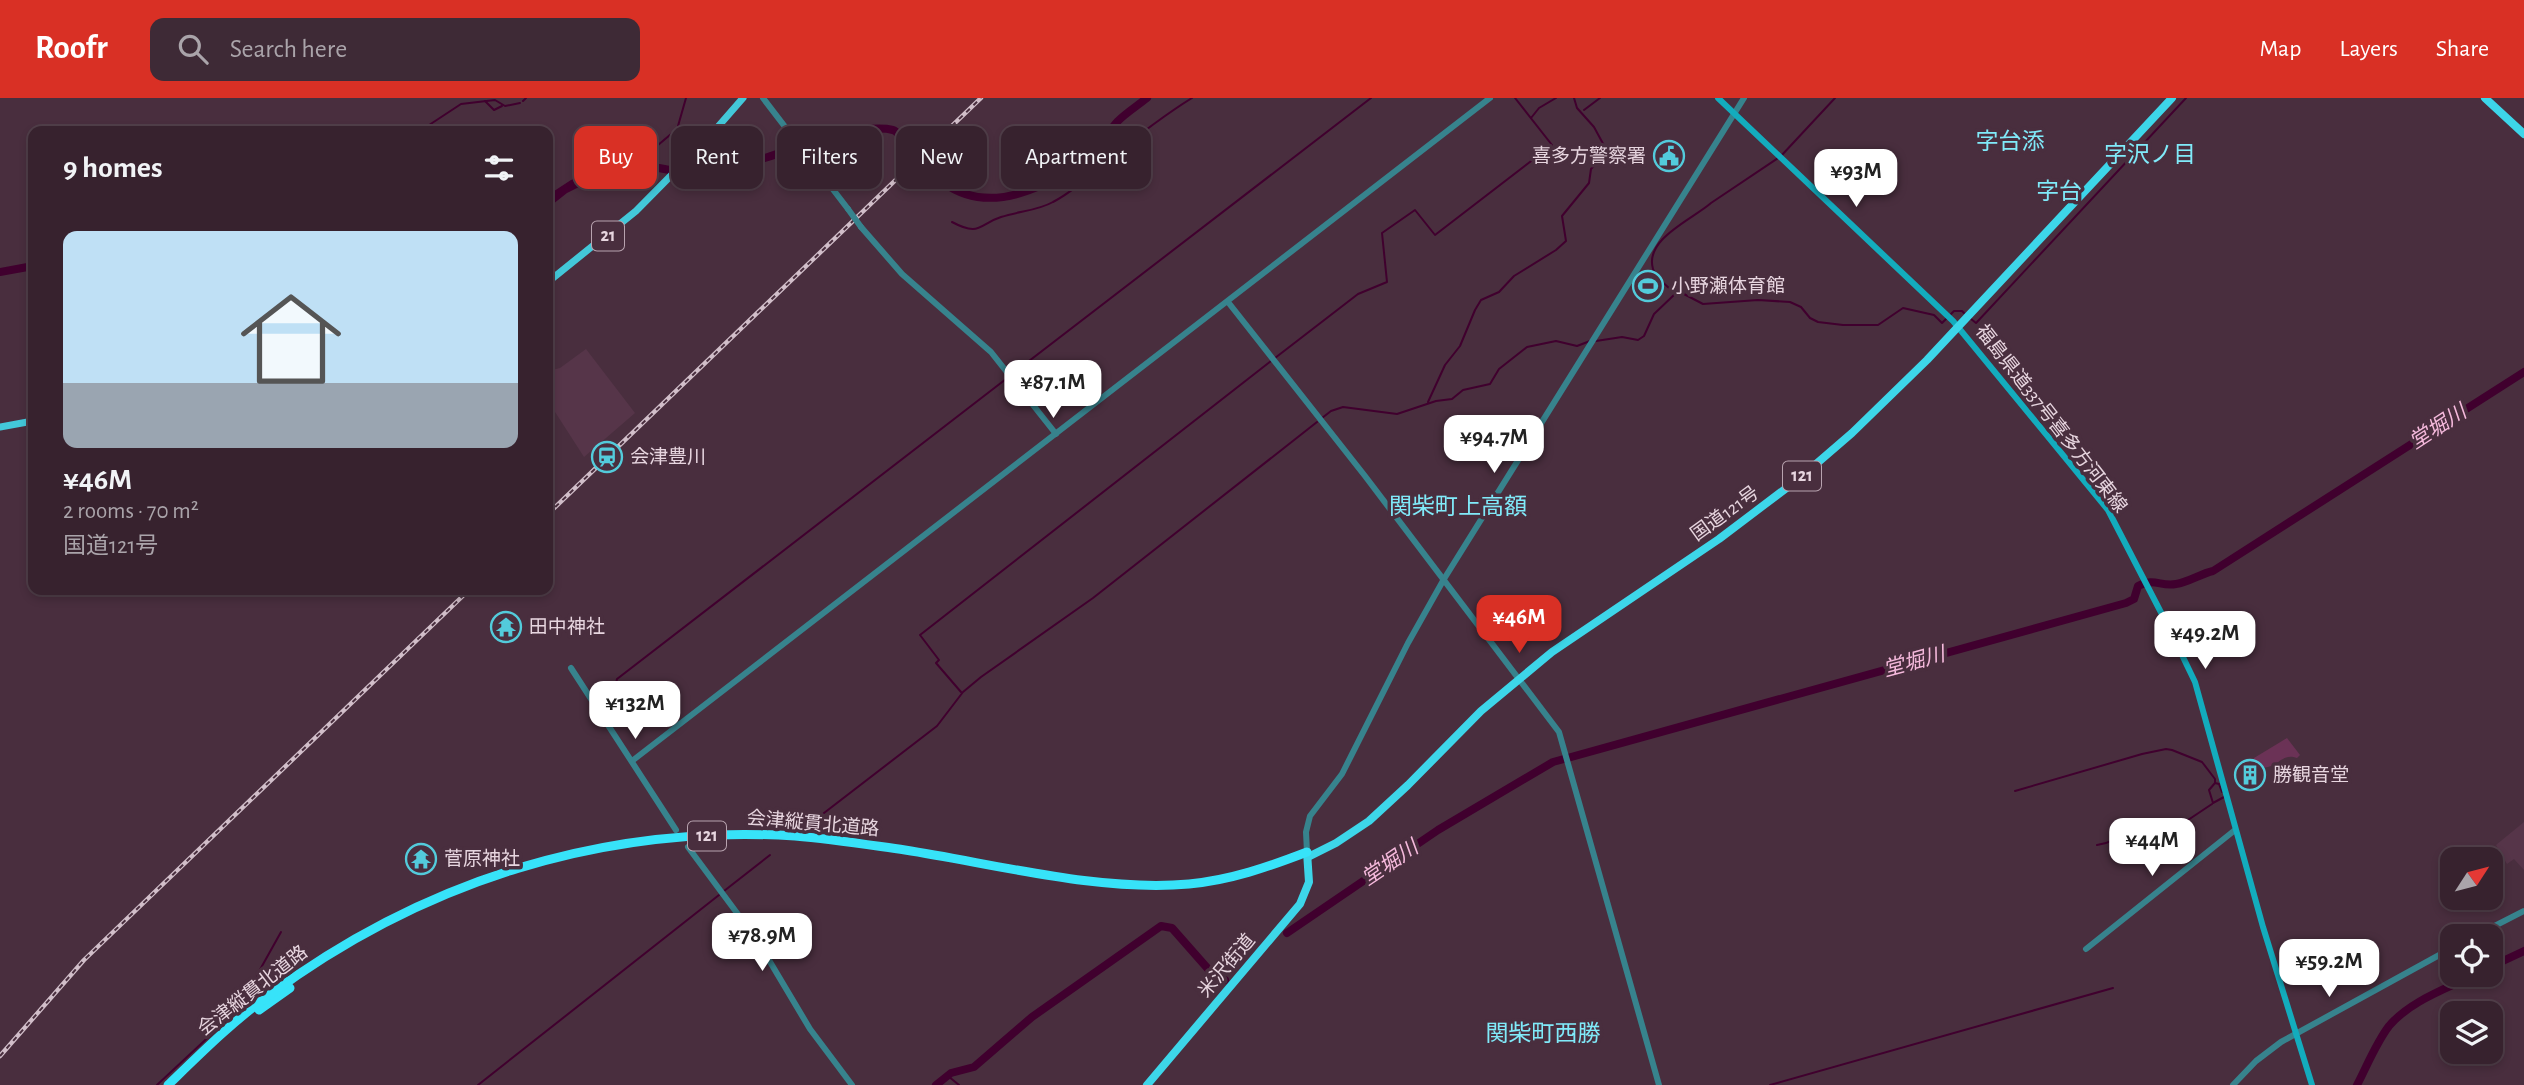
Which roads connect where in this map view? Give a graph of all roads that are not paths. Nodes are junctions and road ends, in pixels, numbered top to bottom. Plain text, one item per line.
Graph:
1 (743, 98) edge
2 (763, 98) edge
3 (1490, 98) edge
4 (1718, 98) edge
5 (1744, 98) edge
6 (2172, 98) edge
7 (2485, 98) edge
8 (1734, 113) junction
9 (2524, 134) edge
10 (553, 278) edge
11 (1228, 302) junction
12 (1958, 327) junction
13 (28, 422) edge
14 (0, 427) edge
15 (1056, 434) junction
16 (1444, 579) junction
17 (571, 668) dead end
18 (1520, 679) junction
19 (632, 761) junction
20 (1388, 804) junction
21 (676, 830) dead end
22 (2235, 830) junction
23 (688, 847) dead end
24 (1308, 854) junction
25 (2524, 911) edge
26 (2499, 924) edge
27 (2086, 948) dead end
28 (2440, 954) edge
29 (2295, 1033) junction
30 (168, 1085) edge
31 (176, 1085) edge
32 (852, 1085) edge
33 (1147, 1085) edge
34 (1659, 1085) edge
35 (2233, 1085) edge
36 (2312, 1085) edge

1 - 10 main road, 21
2 - 15 street, bridge
3 - 11 street
4 - 8 main road, 福島県道337号喜多方河東線
5 - 8 street
6 - 12 highway, 国道121号 / 121
7 - 9 highway
8 - 12 main road, 福島県道337号喜多方河東線
8 - 16 street
11 - 15 street
11 - 16 street
12 - 18 highway, 国道121号 / 121
12 - 22 main road, 福島県道337号喜多方河東線
13 - 14 main road
15 - 19 street
16 - 18 street
16 - 24 street
17 - 19 street
18 - 20 highway, 国道121号 / 121
18 - 34 street
19 - 21 street
20 - 24 highway, 国道121号 / 121
20 - 24 highway, 国道121号 / 121
22 - 27 street
22 - 29 main road, 福島県道337号喜多方河東線
23 - 32 street
24 - 30 highway, 会津縦貫北道路 / 121
24 - 31 highway, 会津縦貫北道路 / 121
24 - 33 highway, 米沢街道
25 - 26 street
28 - 29 street
29 - 35 street
29 - 36 main road, 福島県道337号喜多方河東線

